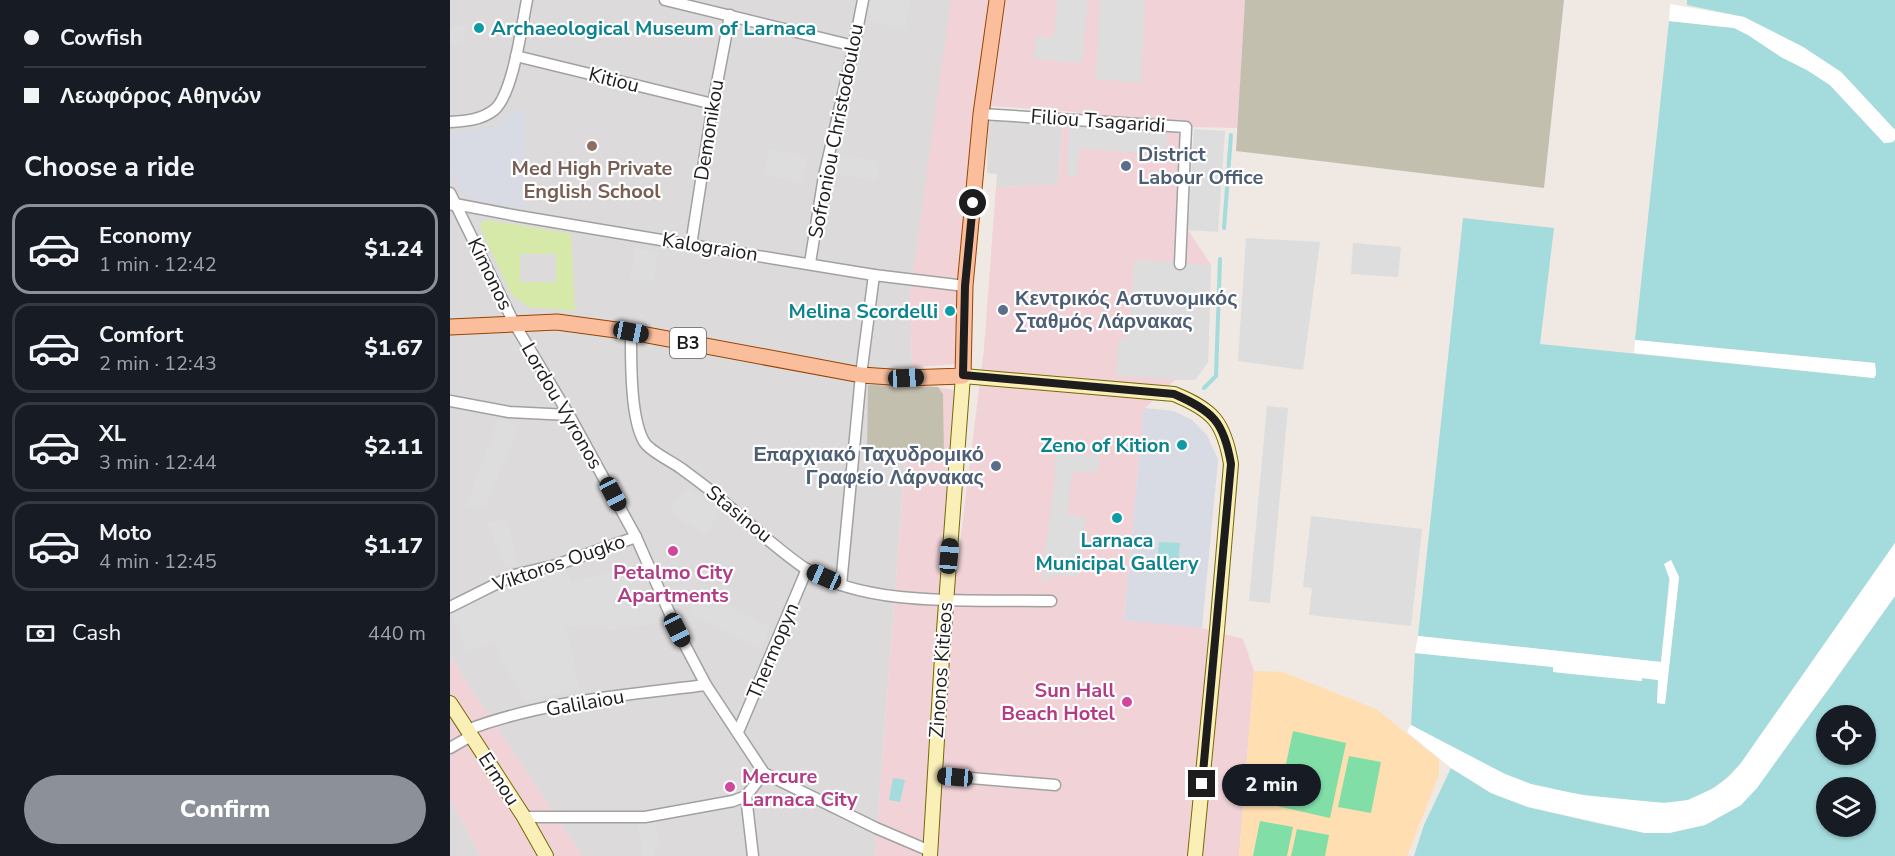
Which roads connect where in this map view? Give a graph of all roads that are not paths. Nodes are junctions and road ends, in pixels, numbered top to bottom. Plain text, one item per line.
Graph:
1 (527, 0) edge
2 (665, 0) edge
3 (863, 0) edge
4 (997, 0) edge
5 (730, 15) junction
6 (854, 46) junction
7 (516, 56) junction
8 (713, 104) junction
9 (981, 114) junction
10 (450, 122) edge
11 (450, 193) edge
12 (453, 205) edge
13 (691, 245) junction
14 (810, 263) junction
15 (1180, 264) dead end
16 (874, 274) junction
17 (965, 286) junction
18 (514, 323) junction
19 (450, 327) edge
20 (631, 332) junction
21 (861, 375) junction
22 (963, 375) junction
23 (450, 401) edge
24 (569, 415) junction
25 (636, 537) junction
26 (807, 569) junction
27 (841, 585) junction
28 (946, 601) junction
29 (1051, 601) dead end
30 (450, 607) edge
31 (706, 685) junction
32 (450, 703) edge
33 (738, 732) junction
34 (469, 733) junction
35 (450, 748) edge
36 (764, 773) junction
37 (935, 775) junction
38 (1055, 785) dead end
39 (746, 796) junction
40 (524, 817) junction
41 (930, 853) edge
42 (546, 856) edge
43 (753, 856) edge
44 (1195, 856) edge

1 - 7 street
2 - 5 street
3 - 6 street, Sofroniou Christodoulou
4 - 9 main road
5 - 6 street
5 - 8 street, Demonikou
6 - 14 street, Sofroniou Christodoulou
7 - 8 street, Kitiou
7 - 10 street
8 - 13 street, Demonikou
9 - 15 street, Filiou Tsagaridi
9 - 17 main road
11 - 12 street, Kimonos
12 - 13 street, Kalograion
12 - 18 street, Kimonos
13 - 14 street, Kalograion
14 - 16 street, Kalograion
16 - 17 street, Kalograion
16 - 21 street
17 - 22 main road
18 - 19 main road, B3
18 - 20 main road, B3
18 - 24 street, Lordou Vyronos
20 - 21 main road, B3
20 - 26 street, Stasinou
21 - 22 main road, B3
21 - 27 street
22 - 28 street, Zinonos Kitieos
22 - 44 street
23 - 24 street
24 - 25 street, Lordou Vyronos
25 - 30 street, Viktoros Ougko
25 - 31 street, Lordou Vyronos
26 - 27 street, Stasinou
26 - 33 street, Thermopyn
27 - 28 street, Stasinou
28 - 29 street, Stasinou
28 - 37 street, Zinonos Kitieos
31 - 33 street, Lordou Vyronos
31 - 34 street, Galilaiou
32 - 34 street, Ermou
33 - 36 street, Lordou Vyronos
34 - 35 street, Galilaiou
34 - 40 street, Ermou
36 - 39 street
36 - 41 street
37 - 38 street
37 - 41 street, Zinonos Kitieos
39 - 40 street
39 - 43 street
40 - 42 street, Ermou

